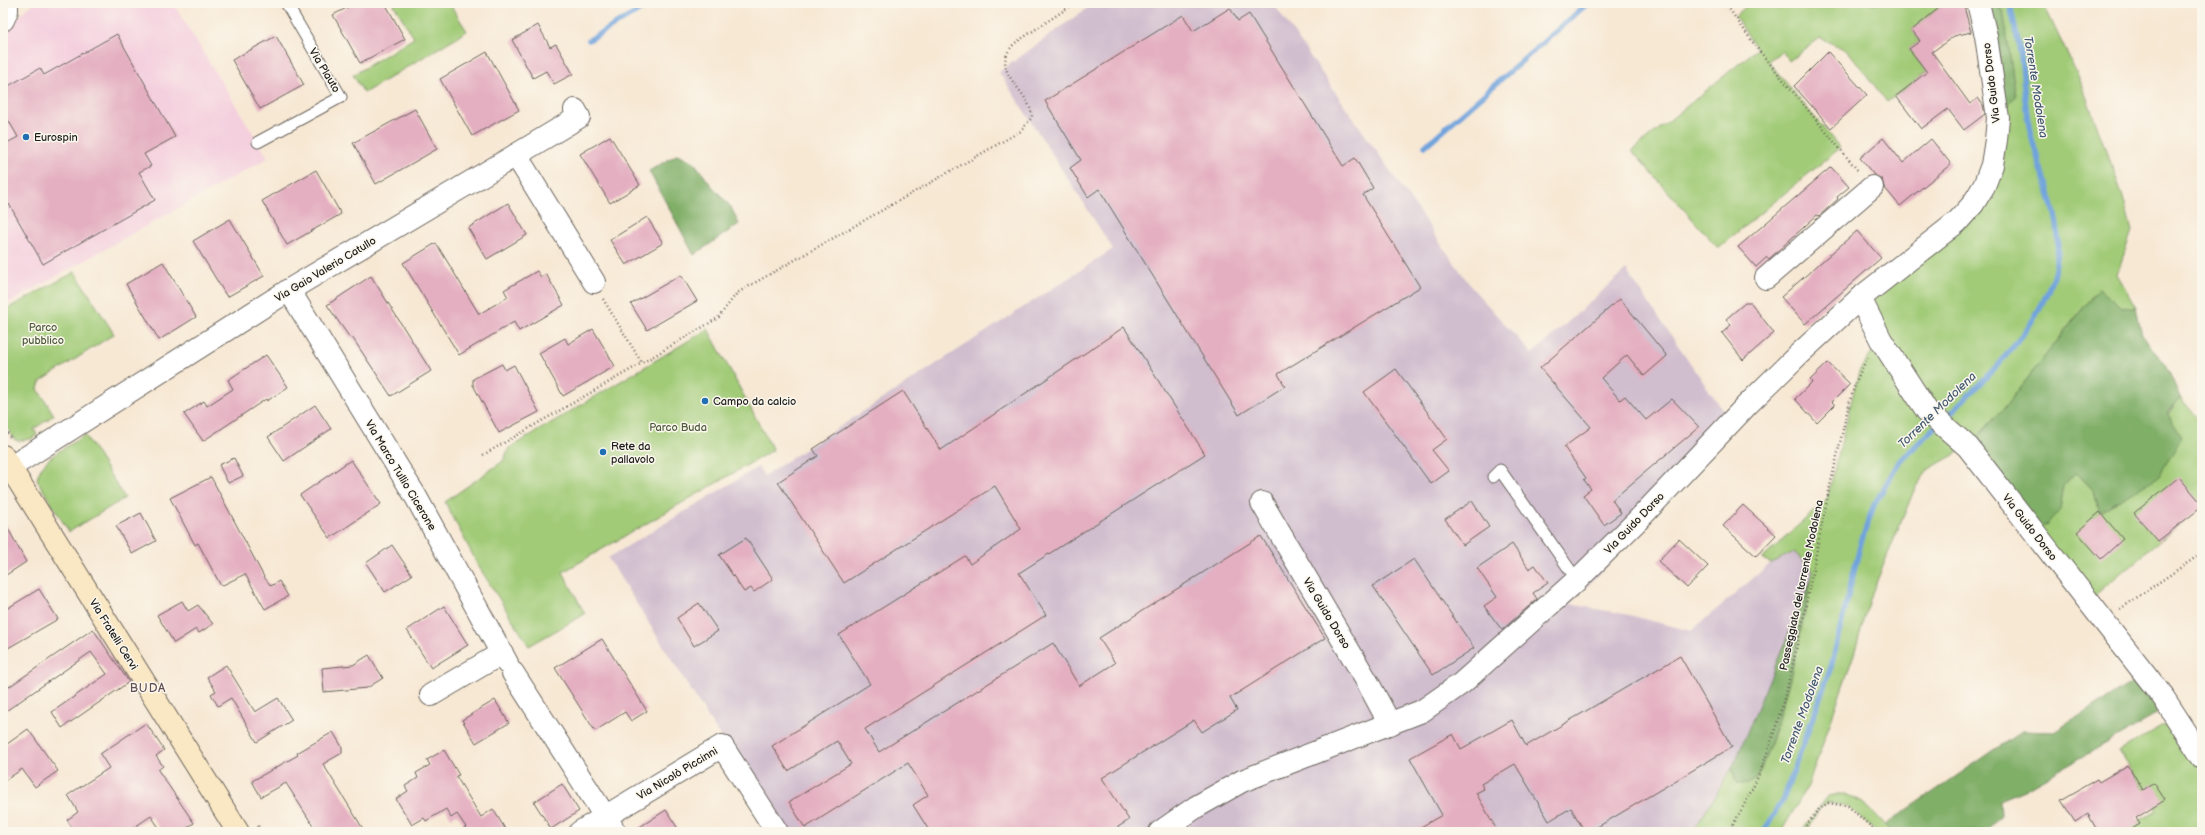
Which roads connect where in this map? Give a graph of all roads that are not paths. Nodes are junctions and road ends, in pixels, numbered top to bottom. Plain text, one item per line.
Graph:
1 (7, 3) edge
2 (286, 3) edge
3 (1978, 3) edge
4 (3, 20) edge
5 (575, 110) dead end
6 (258, 142) dead end
7 (516, 155) junction
8 (1866, 180) road end
9 (1766, 278) dead end
10 (594, 282) road end
11 (289, 290) junction
12 (1860, 298) junction
13 (7, 462) edge
14 (1493, 477) dead end
15 (1262, 503) dead end
16 (1577, 580) junction
17 (508, 663) junction
18 (431, 695) dead end
19 (1390, 724) junction
20 (2202, 757) edge
21 (610, 824) edge
22 (238, 832) edge
23 (580, 832) edge
24 (778, 832) edge
25 (1160, 832) edge

1 - 4 street
2 - 6 lane, Via Plauto
3 - 12 street, Via Guido Dorso
5 - 7 street, Via Gaio Valerio Catullo
7 - 10 street
7 - 11 street, Via Gaio Valerio Catullo
8 - 9 street
11 - 13 street, Via Gaio Valerio Catullo
11 - 17 street, Via Marco Tullio Cicerone
12 - 16 street, Via Guido Dorso
12 - 20 street, Via Guido Dorso
13 - 22 main road, Via Fratelli Cervi
14 - 16 lane
15 - 19 street, Via Guido Dorso
16 - 19 street, Via Guido Dorso
17 - 18 street
17 - 21 street
19 - 25 street, Via Guido Dorso
21 - 23 street, Via Nicolò Piccinni
21 - 24 street, Via Nicolò Piccinni

